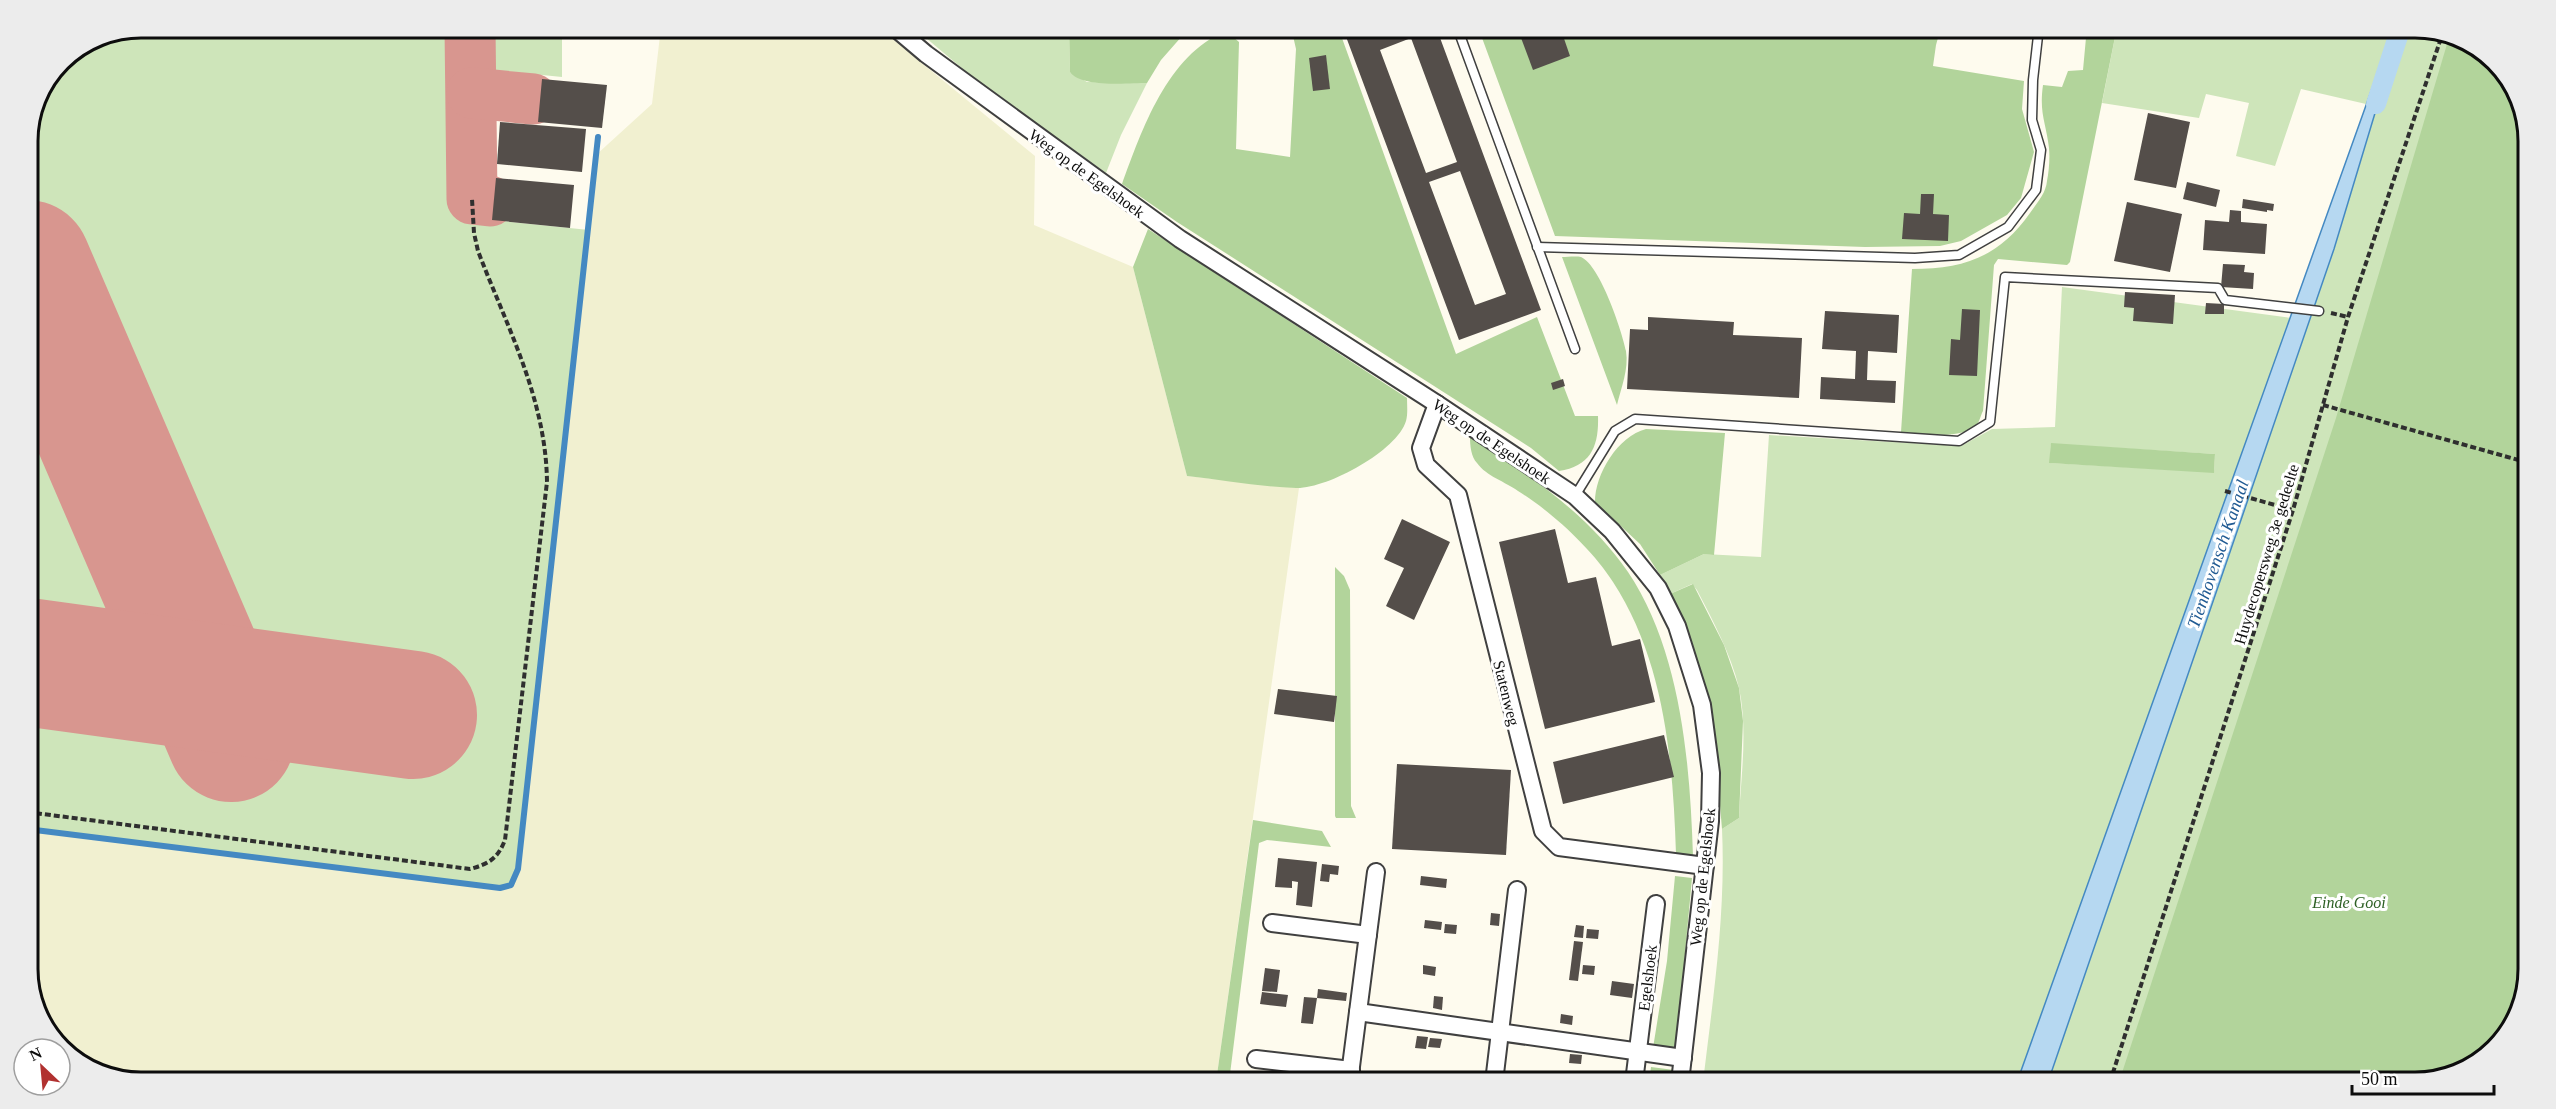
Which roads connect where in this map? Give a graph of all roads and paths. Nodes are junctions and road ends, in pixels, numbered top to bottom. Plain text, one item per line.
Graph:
1 (908, 38) edge
2 (1461, 38) edge
3 (2038, 38) edge
4 (2440, 41) edge
5 (472, 199) dead end
6 (1537, 247) junction
7 (2319, 311) dead end
8 (1575, 349) dead end
9 (1437, 404) junction
10 (2323, 405) junction
11 (2518, 460) edge
12 (2225, 491) dead end
13 (1575, 495) junction
14 (2293, 510) junction
15 (38, 813) edge
16 (1705, 866) junction
17 (1376, 872) dead end
18 (1517, 890) dead end
19 (1656, 904) dead end
20 (1272, 923) dead end
21 (1368, 935) junction
22 (1358, 1012) junction
23 (1500, 1032) junction
24 (1637, 1052) junction
25 (1683, 1058) junction
26 (1256, 1059) dead end
27 (1328, 1072) edge
28 (1350, 1072) edge
29 (1495, 1072) edge
30 (1635, 1072) edge
31 (1681, 1072) edge
32 (2113, 1072) edge

1 - 9 street, Weg op de Egelshoek
2 - 6 lane
3 - 6 lane
4 - 10 path, Huydecopersweg 3e gedeelte
5 - 15 path
6 - 8 lane
7 - 13 lane
9 - 13 street, Weg op de Egelshoek
9 - 16 street, Statenweg
10 - 11 path
10 - 14 path, Huydecopersweg 3e gedeelte
12 - 14 path
13 - 16 street, Weg op de Egelshoek
14 - 32 path, Huydecopersweg 3e gedeelte
16 - 25 street, Weg op de Egelshoek
17 - 21 street
18 - 23 street
19 - 24 street, Egelshoek
20 - 21 street
21 - 22 street
22 - 23 street
22 - 28 street
23 - 24 street
23 - 29 street
24 - 25 street
24 - 30 street, Egelshoek
25 - 31 street, Weg op de Egelshoek
26 - 27 street

